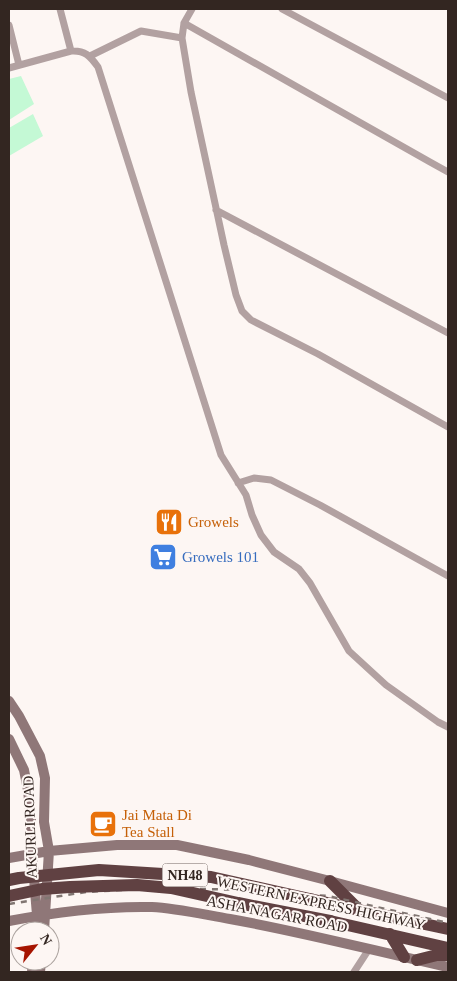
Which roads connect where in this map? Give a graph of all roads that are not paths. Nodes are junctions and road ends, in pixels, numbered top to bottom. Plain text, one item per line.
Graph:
1 (60, 9) edge
2 (192, 9) edge
3 (282, 9) edge
4 (184, 23) junction
5 (9, 25) edge
6 (182, 38) junction
7 (71, 51) junction
8 (90, 56) junction
9 (19, 65) junction
10 (9, 68) edge
11 (448, 98) edge
12 (448, 172) edge
13 (216, 210) junction
14 (448, 333) edge
15 (448, 427) edge
16 (238, 483) junction
17 (448, 576) edge
18 (9, 701) edge
19 (448, 727) edge
20 (9, 739) edge
21 (49, 852) junction
22 (32, 854) junction
23 (9, 858) edge
24 (9, 880) edge
25 (330, 881) junction
26 (9, 896) edge
27 (359, 910) junction
28 (448, 913) edge
29 (41, 914) junction
30 (9, 921) edge
31 (39, 921) edge
32 (42, 921) edge
33 (448, 921) edge
34 (424, 923) junction
35 (448, 929) edge
36 (390, 934) junction
37 (448, 948) edge
38 (369, 949) junction
39 (448, 955) edge
40 (404, 957) junction
41 (417, 960) junction
42 (448, 967) edge
43 (354, 972) edge

1 - 7 street
2 - 4 street
3 - 11 street
4 - 6 street
4 - 12 street
5 - 9 street
6 - 8 street
6 - 13 street
7 - 8 street
7 - 9 street
8 - 16 street
9 - 10 street
13 - 14 street
13 - 15 street
16 - 17 street
16 - 19 street
18 - 21 main road, AKURLI ROAD
20 - 22 main road, AKURLI ROAD
21 - 22 main road
21 - 25 main road
21 - 29 main road, AKURLI ROAD
22 - 23 main road
22 - 29 main road, AKURLI ROAD
24 - 27 highway, WESTERN EXPRESS HIGHWAY / NH48, bridge
25 - 27 highway
25 - 28 main road
26 - 36 highway, WESTERN EXPRESS HIGHWAY / NH48, bridge
27 - 34 highway, WESTERN EXPRESS HIGHWAY / NH48
29 - 30 main road, ASHA NAGAR ROAD
29 - 31 main road, AKURLI ROAD
29 - 32 main road, AKURLI ROAD
29 - 38 main road, ASHA NAGAR ROAD
33 - 34 highway
34 - 35 highway, WESTERN EXPRESS HIGHWAY / NH48
36 - 37 highway, WESTERN EXPRESS HIGHWAY / NH48
36 - 40 highway
38 - 40 main road, ASHA NAGAR ROAD
38 - 43 street
39 - 41 highway
40 - 41 main road, ASHA NAGAR ROAD
41 - 42 main road, ASHA NAGAR ROAD

